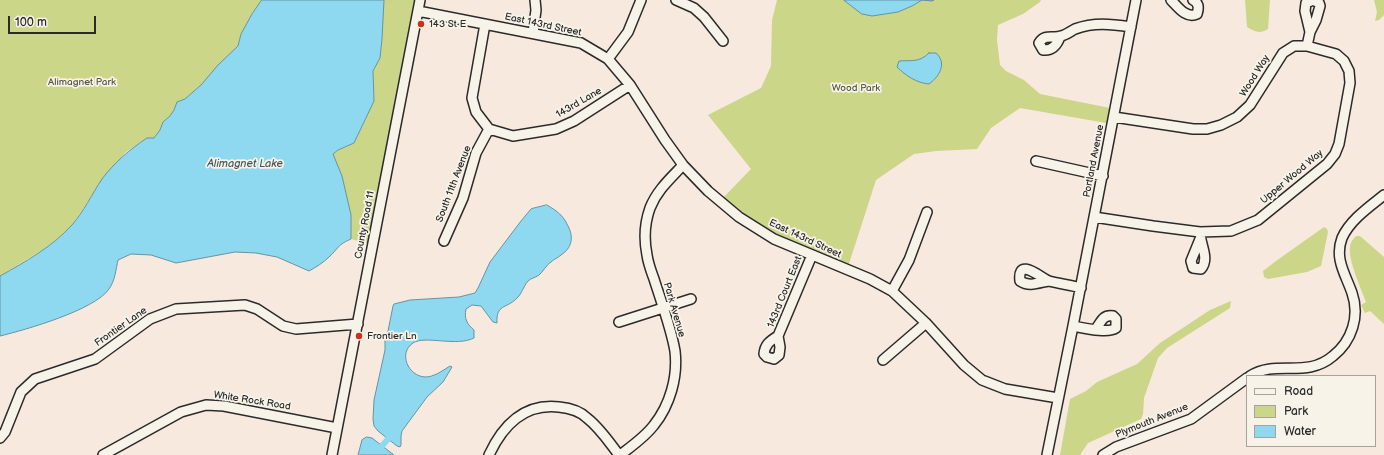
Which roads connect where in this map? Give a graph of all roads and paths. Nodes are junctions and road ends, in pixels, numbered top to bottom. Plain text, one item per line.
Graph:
1 (420, 0) edge
2 (535, 0) edge
3 (641, 0) edge
4 (676, 0) edge
5 (1136, 0) edge
6 (1171, 0) edge
7 (1194, 0) edge
8 (418, 11) junction
9 (485, 24) junction
10 (1131, 27) junction
11 (1310, 32) dead end
12 (533, 33) junction
13 (1060, 37) dead end
14 (723, 41) dead end
15 (1307, 46) junction
16 (608, 59) junction
17 (630, 85) junction
18 (1114, 118) junction
19 (490, 129) junction
20 (1036, 161) dead end
21 (683, 165) junction
22 (1103, 176) junction
23 (1384, 195) edge
24 (928, 212) dead end
25 (1094, 217) junction
26 (444, 241) dead end
27 (812, 255) junction
28 (1048, 281) dead end
29 (1081, 288) junction
30 (892, 291) junction
31 (691, 299) dead end
32 (663, 308) junction
33 (619, 322) dead end
34 (926, 323) junction
35 (358, 324) junction
36 (1073, 326) junction
37 (1096, 329) dead end
38 (778, 336) dead end
39 (883, 360) dead end
40 (1252, 375) edge
41 (1246, 379) edge
42 (1058, 398) junction
43 (337, 428) junction
44 (0, 438) edge
45 (109, 453) edge
46 (332, 455) edge
47 (489, 455) edge
48 (619, 455) edge
49 (1047, 455) edge
50 (1103, 455) edge

1 - 8 street, County Road 11
2 - 12 street
3 - 16 street
4 - 14 street
5 - 10 street, Portland Avenue
6 - 7 street
8 - 9 street, East 143rd Street
8 - 35 street, County Road 11
9 - 12 street, East 143rd Street
9 - 19 street
10 - 13 street
10 - 18 street, Portland Avenue
11 - 15 street
12 - 16 street, East 143rd Street
15 - 18 street, Wood Way
15 - 25 street, Upper Wood Way
16 - 17 street, East 143rd Street
17 - 19 street, 143rd Lane
17 - 21 street, East 143rd Street
18 - 22 street, Portland Avenue
19 - 26 street, South 11th Avenue
20 - 22 street
21 - 27 street, East 143rd Street
21 - 32 street, Park Avenue
22 - 25 street, Portland Avenue
23 - 40 street
24 - 30 street
25 - 29 street, Portland Avenue
27 - 30 street, East 143rd Street
27 - 38 street, 143rd Court East
28 - 29 street
29 - 36 street, Portland Avenue
30 - 34 street, East 143rd Street
31 - 32 street
32 - 33 street
32 - 48 street, Park Avenue
34 - 39 street
34 - 42 street, East 143rd Street
35 - 43 street, County Road 11
35 - 44 street, Frontier Lane
36 - 37 street
36 - 42 street, Portland Avenue
41 - 50 street, Plymouth Avenue
42 - 49 street, Portland Avenue
43 - 45 street, White Rock Road
43 - 46 street, County Road 11
47 - 48 street

